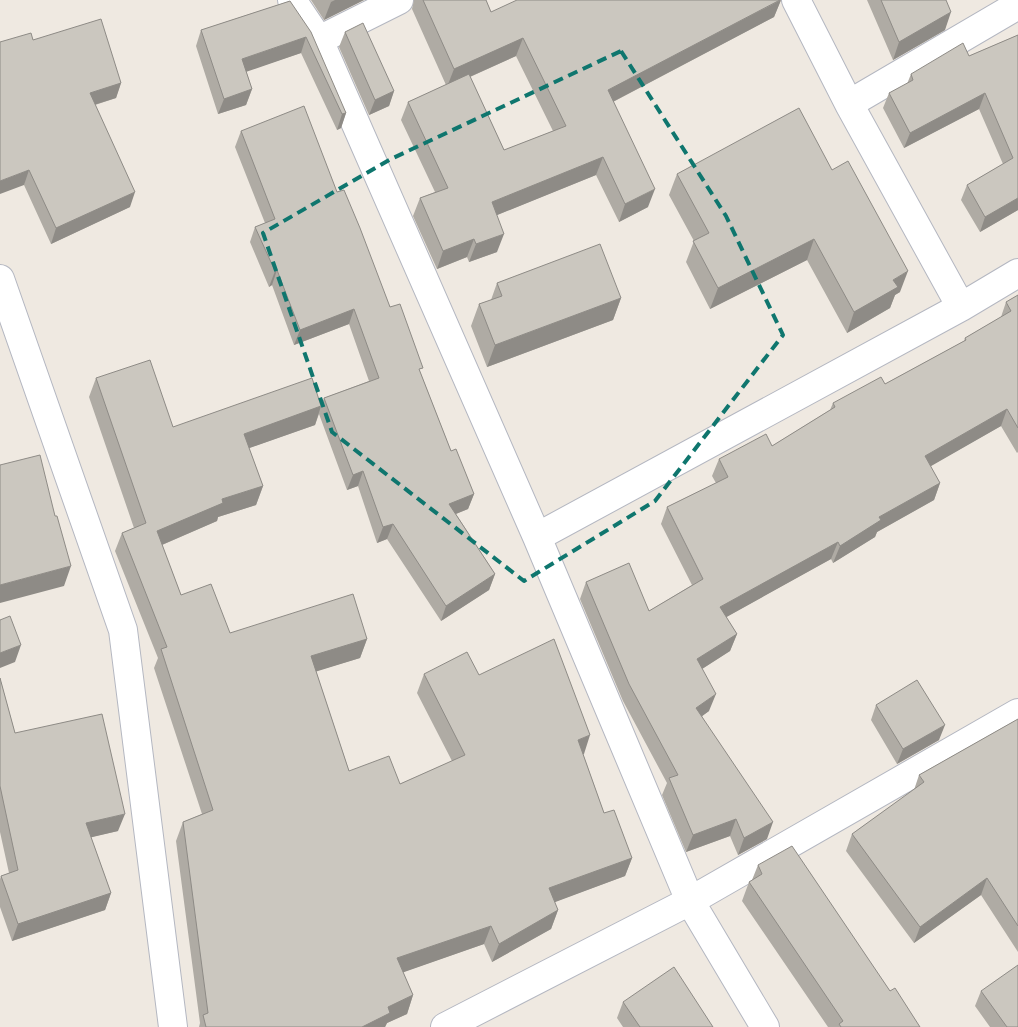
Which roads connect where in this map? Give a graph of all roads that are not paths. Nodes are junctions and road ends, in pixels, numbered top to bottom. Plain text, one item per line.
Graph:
1 (292, 0) edge
2 (399, 0) edge
3 (796, 0) edge
4 (1018, 5) edge
5 (319, 40) junction
6 (849, 104) junction
7 (1018, 273) edge
8 (0, 279) edge
9 (961, 307) junction
10 (537, 537) junction
11 (1018, 713) edge
12 (690, 901) junction
13 (173, 1027) edge
14 (444, 1027) edge
15 (765, 1027) edge

1 - 5 street
2 - 5 street
3 - 6 street
4 - 6 street
5 - 10 street
6 - 9 street
7 - 9 street
8 - 13 street
9 - 10 street
10 - 12 street
11 - 12 street
12 - 14 street
12 - 15 street

